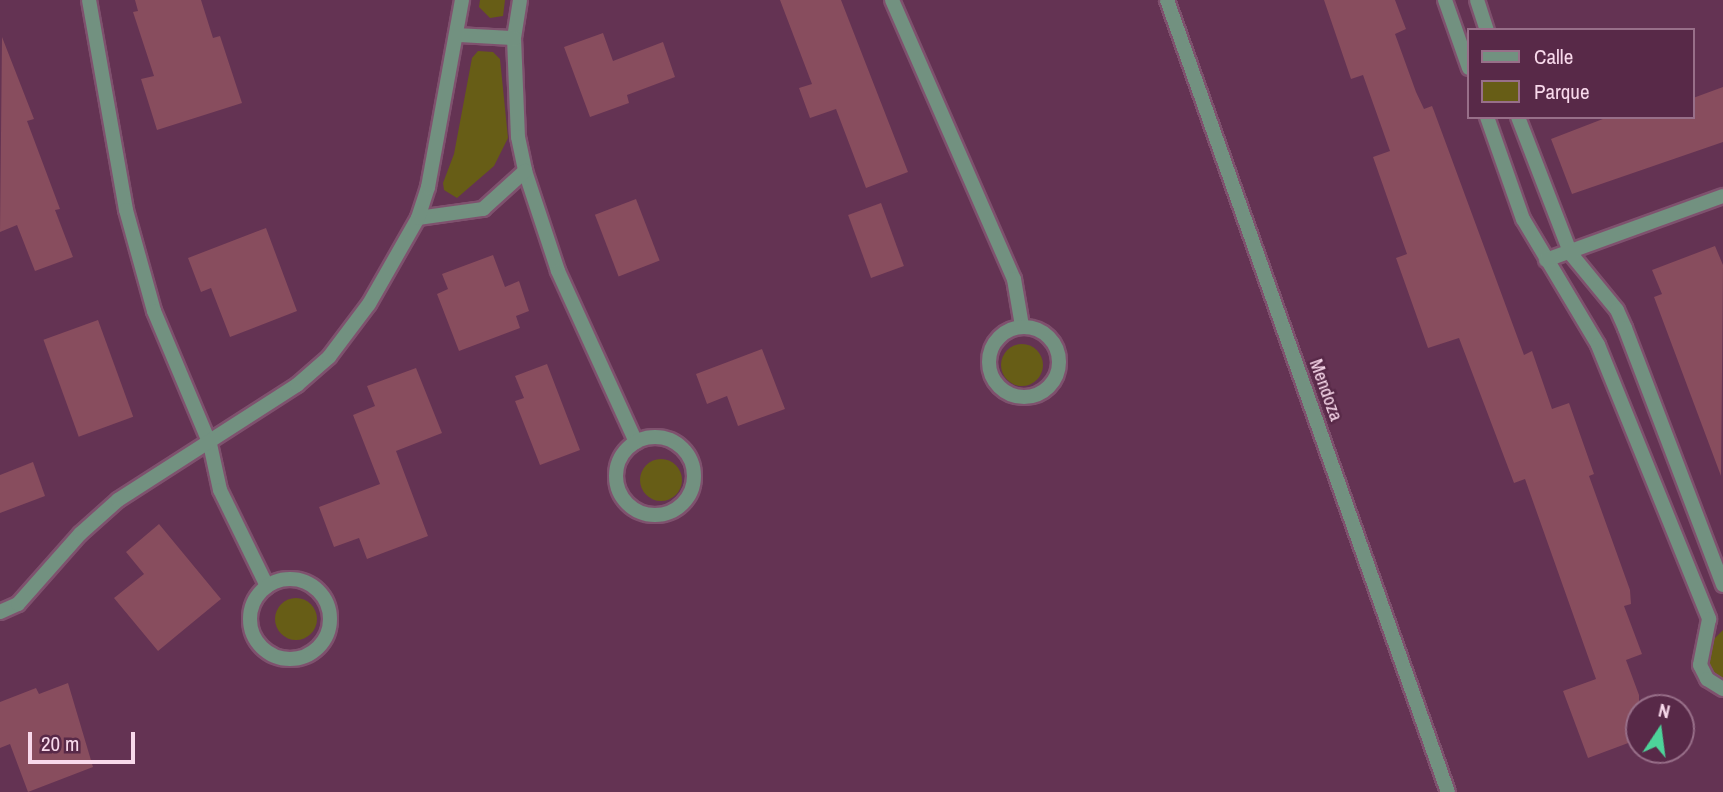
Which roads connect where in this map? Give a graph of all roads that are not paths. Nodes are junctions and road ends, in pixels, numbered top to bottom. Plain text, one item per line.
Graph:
1 (89, 0) edge
2 (462, 0) edge
3 (520, 0) edge
4 (892, 0) edge
5 (1167, 0) edge
6 (1445, 0) edge
7 (1476, 0) edge
8 (1486, 28) edge
9 (457, 35) junction
10 (514, 38) junction
11 (1468, 65) edge
12 (1488, 119) edge
13 (1519, 119) edge
14 (525, 171) junction
15 (1723, 196) edge
16 (418, 218) junction
17 (1571, 254) junction
18 (1546, 260) junction
19 (1022, 326) junction
20 (636, 442) junction
21 (209, 444) junction
22 (1723, 585) edge
23 (267, 586) junction
24 (0, 612) edge
25 (1723, 689) edge
26 (1448, 792) edge

1 - 21 street
2 - 9 street
3 - 10 street
4 - 19 street
5 - 26 street, Mendoza
6 - 11 street
7 - 8 street
9 - 10 street
9 - 16 street
10 - 14 street
12 - 18 street
13 - 17 street
14 - 16 street
14 - 20 street
15 - 17 street
16 - 21 street
17 - 18 street
17 - 22 street
18 - 25 street
19 - 19 street
20 - 20 street
21 - 23 street
21 - 24 street
23 - 23 street

